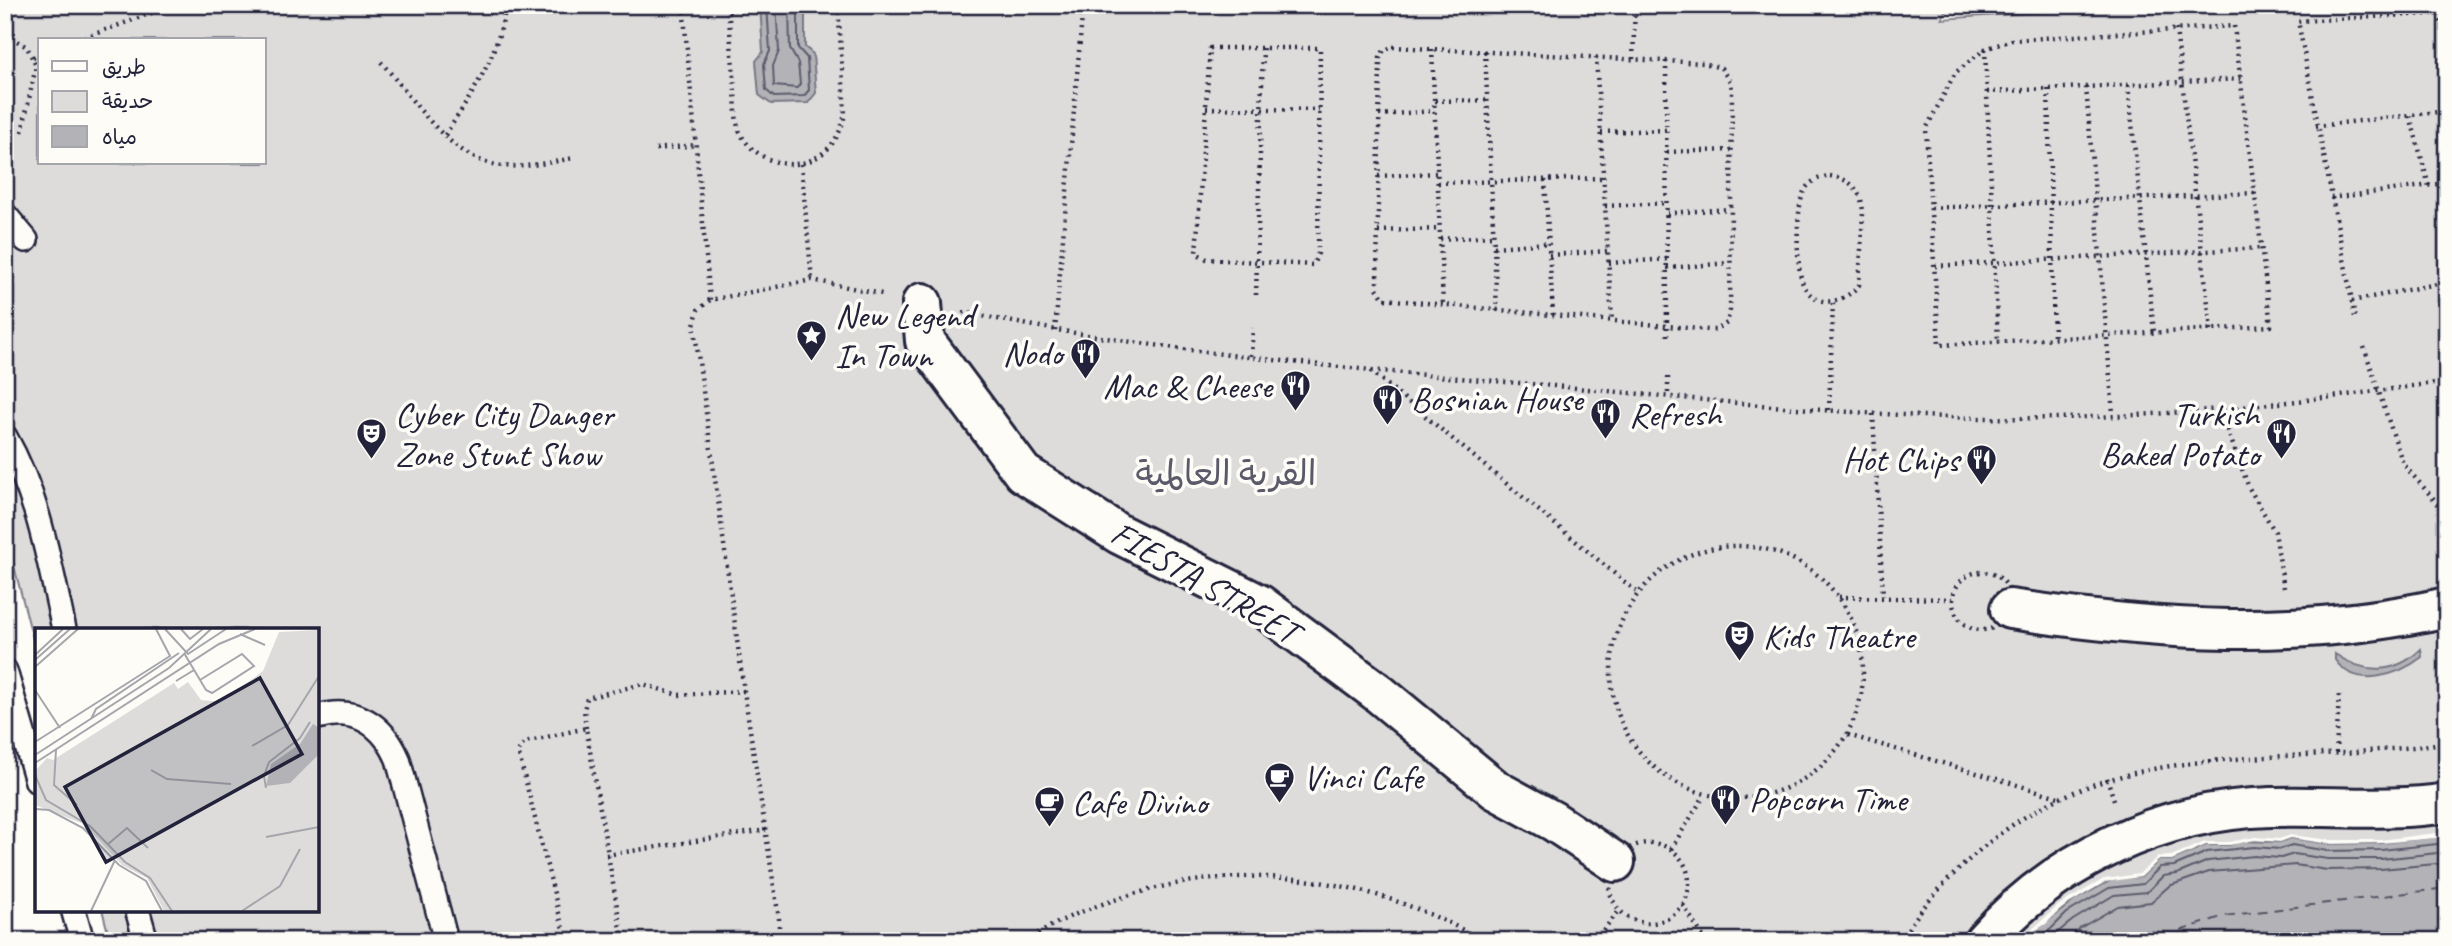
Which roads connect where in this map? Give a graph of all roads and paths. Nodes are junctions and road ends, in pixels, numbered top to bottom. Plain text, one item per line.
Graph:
1 (506, 5) edge
2 (682, 5) edge
3 (727, 5) edge
4 (838, 5) edge
5 (1083, 5) edge
6 (1635, 5) edge
7 (152, 13) dead end
8 (2447, 13) edge
9 (2437, 14) junction
10 (2176, 29) junction
11 (2447, 33) edge
12 (5, 34) edge
13 (83, 38) edge
14 (1263, 48) junction
15 (1432, 49) junction
16 (1985, 49) junction
17 (1485, 51) junction
18 (38, 55) edge
19 (33, 57) junction
20 (1596, 57) junction
21 (1633, 59) junction
22 (1666, 61) junction
23 (381, 62) dead end
24 (2241, 79) junction
25 (2183, 82) junction
26 (2128, 85) junction
27 (2086, 87) junction
28 (2048, 89) junction
29 (1987, 92) junction
30 (1488, 100) junction
31 (1435, 101) junction
32 (1206, 108) junction
33 (1262, 109) junction
34 (1319, 110) junction
35 (1435, 111) junction
36 (2447, 111) edge
37 (1379, 115) junction
38 (2410, 116) junction
39 (2316, 126) junction
40 (1666, 130) junction
41 (22, 132) dead end
42 (1601, 132) junction
43 (445, 135) junction
44 (695, 145) junction
45 (656, 149) dead end
46 (1731, 150) junction
47 (1667, 152) junction
48 (574, 158) dead end
49 (801, 164) junction
50 (1437, 173) junction
51 (1378, 176) junction
52 (1603, 178) junction
53 (1545, 180) junction
54 (1491, 181) junction
55 (1438, 183) junction
56 (2447, 183) edge
57 (2429, 186) junction
58 (2255, 192) junction
59 (2195, 196) junction
60 (2140, 198) junction
61 (2331, 198) junction
62 (2096, 200) junction
63 (1667, 202) junction
64 (2051, 202) junction
65 (1992, 205) junction
66 (1605, 206) junction
67 (1931, 208) junction
68 (1730, 209) junction
69 (1667, 213) junction
70 (5, 215) edge
71 (1440, 229) junction
72 (1378, 231) junction
73 (1493, 236) junction
74 (1440, 239) junction
75 (26, 240) dead end
76 (1549, 243) junction
77 (1494, 247) junction
78 (2261, 248) junction
79 (1608, 251) junction
80 (2202, 251) junction
81 (2146, 254) junction
82 (1549, 255) junction
83 (2100, 257) junction
84 (1668, 259) junction
85 (2051, 259) junction
86 (1994, 262) junction
87 (1258, 263) junction
88 (1609, 263) junction
89 (1730, 263) junction
90 (1934, 265) junction
91 (1668, 268) junction
92 (812, 280) junction
93 (2447, 282) edge
94 (1256, 295) dead end
95 (710, 300) junction
96 (2352, 301) junction
97 (1833, 302) junction
98 (922, 303) junction
99 (1443, 305) junction
100 (1497, 311) junction
101 (1553, 315) junction
102 (2355, 317) dead end
103 (1612, 321) junction
104 (1668, 326) junction
105 (1253, 328) dead end
106 (2211, 330) junction
107 (1055, 331) junction
108 (2154, 332) junction
109 (2107, 335) junction
110 (2054, 339) junction
111 (1668, 341) dead end
112 (1998, 342) junction
113 (2364, 347) dead end
114 (1251, 356) junction
115 (1371, 371) junction
116 (1668, 377) dead end
117 (2447, 381) edge
118 (2376, 391) junction
119 (1668, 396) junction
120 (1829, 410) junction
121 (2220, 410) junction
122 (2113, 413) junction
123 (1873, 414) junction
124 (5, 437) edge
125 (2447, 514) edge
126 (2280, 555) dead end
127 (1638, 593) junction
128 (1883, 596) junction
129 (1839, 597) junction
130 (1952, 599) dead end
131 (2447, 607) edge
132 (2010, 609) dead end
133 (64, 628) edge
134 (5, 671) edge
135 (744, 691) junction
136 (2339, 694) dead end
137 (318, 717) edge
138 (586, 728) junction
139 (1848, 735) junction
140 (2336, 753) dead end
141 (35, 774) edge
142 (1704, 796) junction
143 (2059, 797) dead end
144 (2447, 803) edge
145 (766, 830) junction
146 (1671, 849) dead end
147 (606, 855) junction
148 (1615, 862) dead end
149 (1683, 905) dead end
150 (74, 911) edge
151 (138, 911) edge
152 (1619, 911) dead end
153 (82, 941) edge
154 (146, 941) edge
155 (446, 941) edge
156 (566, 941) edge
157 (622, 941) edge
158 (779, 941) edge
159 (1027, 941) edge
160 (1303, 941) edge
161 (1382, 941) edge
162 (1483, 941) edge
163 (1594, 941) edge
164 (1706, 941) edge
165 (1984, 941) edge

1 - 43 path
2 - 44 path
3 - 49 path
4 - 49 path
5 - 107 path
6 - 21 path
7 - 13 path
8 - 9 path
9 - 11 path
9 - 39 path
10 - 16 path
10 - 24 path
10 - 25 path
12 - 19 path
14 - 32 path
14 - 33 path
14 - 34 path
15 - 17 path
15 - 31 path
15 - 37 path
16 - 29 path
16 - 67 path
17 - 20 path
17 - 30 path
18 - 19 path
19 - 41 path
20 - 21 path
20 - 42 path
21 - 22 path
22 - 40 path
22 - 46 path
23 - 43 path
24 - 25 path
24 - 58 path
25 - 26 path
25 - 59 path
26 - 27 path
26 - 60 path
27 - 28 path
27 - 62 path
28 - 29 path
28 - 64 path
29 - 65 path
30 - 31 path
30 - 54 path
31 - 35 path
32 - 33 path
32 - 87 path
33 - 34 path
33 - 87 path
34 - 87 path
35 - 37 path
35 - 50 path
36 - 38 path
37 - 51 path
38 - 39 path
38 - 57 path
39 - 61 path
40 - 42 path
40 - 47 path
42 - 52 path
43 - 48 path
44 - 45 path
44 - 95 path
46 - 47 path
46 - 68 path
47 - 63 path
49 - 92 path
50 - 51 path
50 - 55 path
51 - 72 path
52 - 53 path
52 - 66 path
53 - 54 path
53 - 76 path
54 - 55 path
54 - 73 path
55 - 71 path
56 - 57 path
57 - 61 path
58 - 59 path
58 - 78 path
59 - 60 path
59 - 80 path
60 - 62 path
60 - 81 path
61 - 96 path
62 - 64 path
62 - 83 path
63 - 66 path
63 - 69 path
64 - 65 path
64 - 85 path
65 - 67 path
65 - 86 path
66 - 79 path
67 - 90 path
68 - 69 path
68 - 89 path
69 - 84 path
70 - 75 lane
71 - 72 path
71 - 74 path
72 - 99 path
73 - 74 path
73 - 77 path
74 - 99 path
76 - 77 path
76 - 82 path
77 - 100 path
78 - 80 path
78 - 106 path
79 - 82 path
79 - 88 path
80 - 81 path
80 - 106 path
81 - 83 path
81 - 108 path
82 - 101 path
83 - 85 path
83 - 109 path
84 - 88 path
84 - 91 path
85 - 86 path
85 - 110 path
86 - 90 path
86 - 112 path
87 - 94 path
88 - 103 path
89 - 91 path
89 - 104 path
90 - 112 path
91 - 104 path
92 - 95 path
92 - 98 path
93 - 96 path
95 - 135 path
96 - 102 path
97 - 97 path
97 - 120 path
98 - 107 path
98 - 148 street, FIESTA STREET
99 - 100 path
100 - 101 path
101 - 103 path
103 - 104 path
104 - 111 path
105 - 114 path
106 - 108 path
107 - 114 path
108 - 109 path
109 - 110 path
109 - 122 path
110 - 112 path
113 - 118 path
114 - 115 path
115 - 119 path
115 - 127 path
116 - 119 path
117 - 118 path
118 - 121 path
118 - 125 path
119 - 120 path
120 - 123 path
121 - 122 path
121 - 126 path
122 - 123 path
123 - 128 path
124 - 133 lane
127 - 129 path
127 - 142 path
128 - 129 path
128 - 130 path
129 - 139 path
131 - 132 street
134 - 141 lane
135 - 138 path
135 - 145 path
136 - 140 path
137 - 155 lane
138 - 147 path
138 - 156 path
139 - 142 path
139 - 143 path
142 - 146 path
144 - 165 street
145 - 147 path
145 - 158 path
147 - 157 path
149 - 164 path
150 - 153 lane
151 - 154 lane
152 - 163 path
159 - 162 path
160 - 161 path

